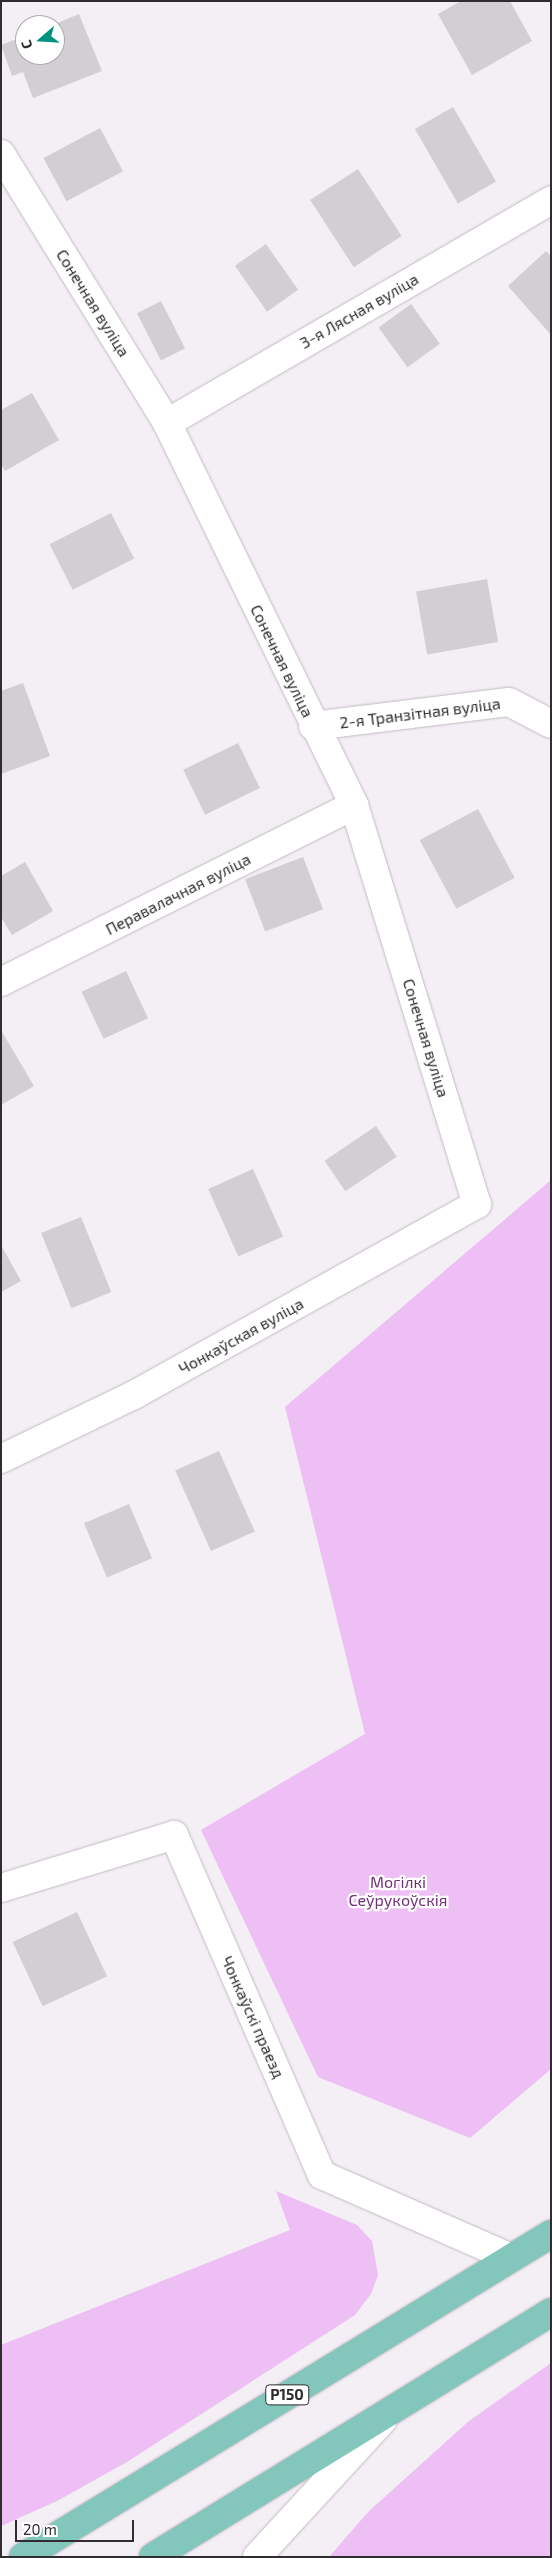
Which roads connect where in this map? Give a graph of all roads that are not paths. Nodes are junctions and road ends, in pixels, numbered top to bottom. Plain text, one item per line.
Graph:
1 (1, 154) edge
2 (551, 200) edge
3 (167, 423) junction
4 (551, 724) edge
5 (313, 726) junction
6 (354, 805) junction
7 (1, 982) edge
8 (477, 1204) joint
9 (1, 1459) edge
10 (1, 1888) edge
11 (551, 2234) edge
12 (511, 2258) junction
13 (551, 2312) edge
14 (396, 2405) junction
15 (23, 2557) edge
16 (153, 2557) edge
17 (257, 2557) edge

1 - 3 street, Сонечная вуліца
2 - 3 street, 3-я Лясная вуліца
3 - 5 street, Сонечная вуліца
4 - 5 street, 2-я Транзітная вуліца
5 - 6 street, Сонечная вуліца
6 - 7 street, Перавалачная вуліца
6 - 8 street, Сонечная вуліца
8 - 9 street, Чонкаўская вуліца
10 - 12 street, Чонкаўскі праезд
11 - 12 main road, Р150
12 - 15 main road, Р150
13 - 14 main road
14 - 16 main road
14 - 17 street

